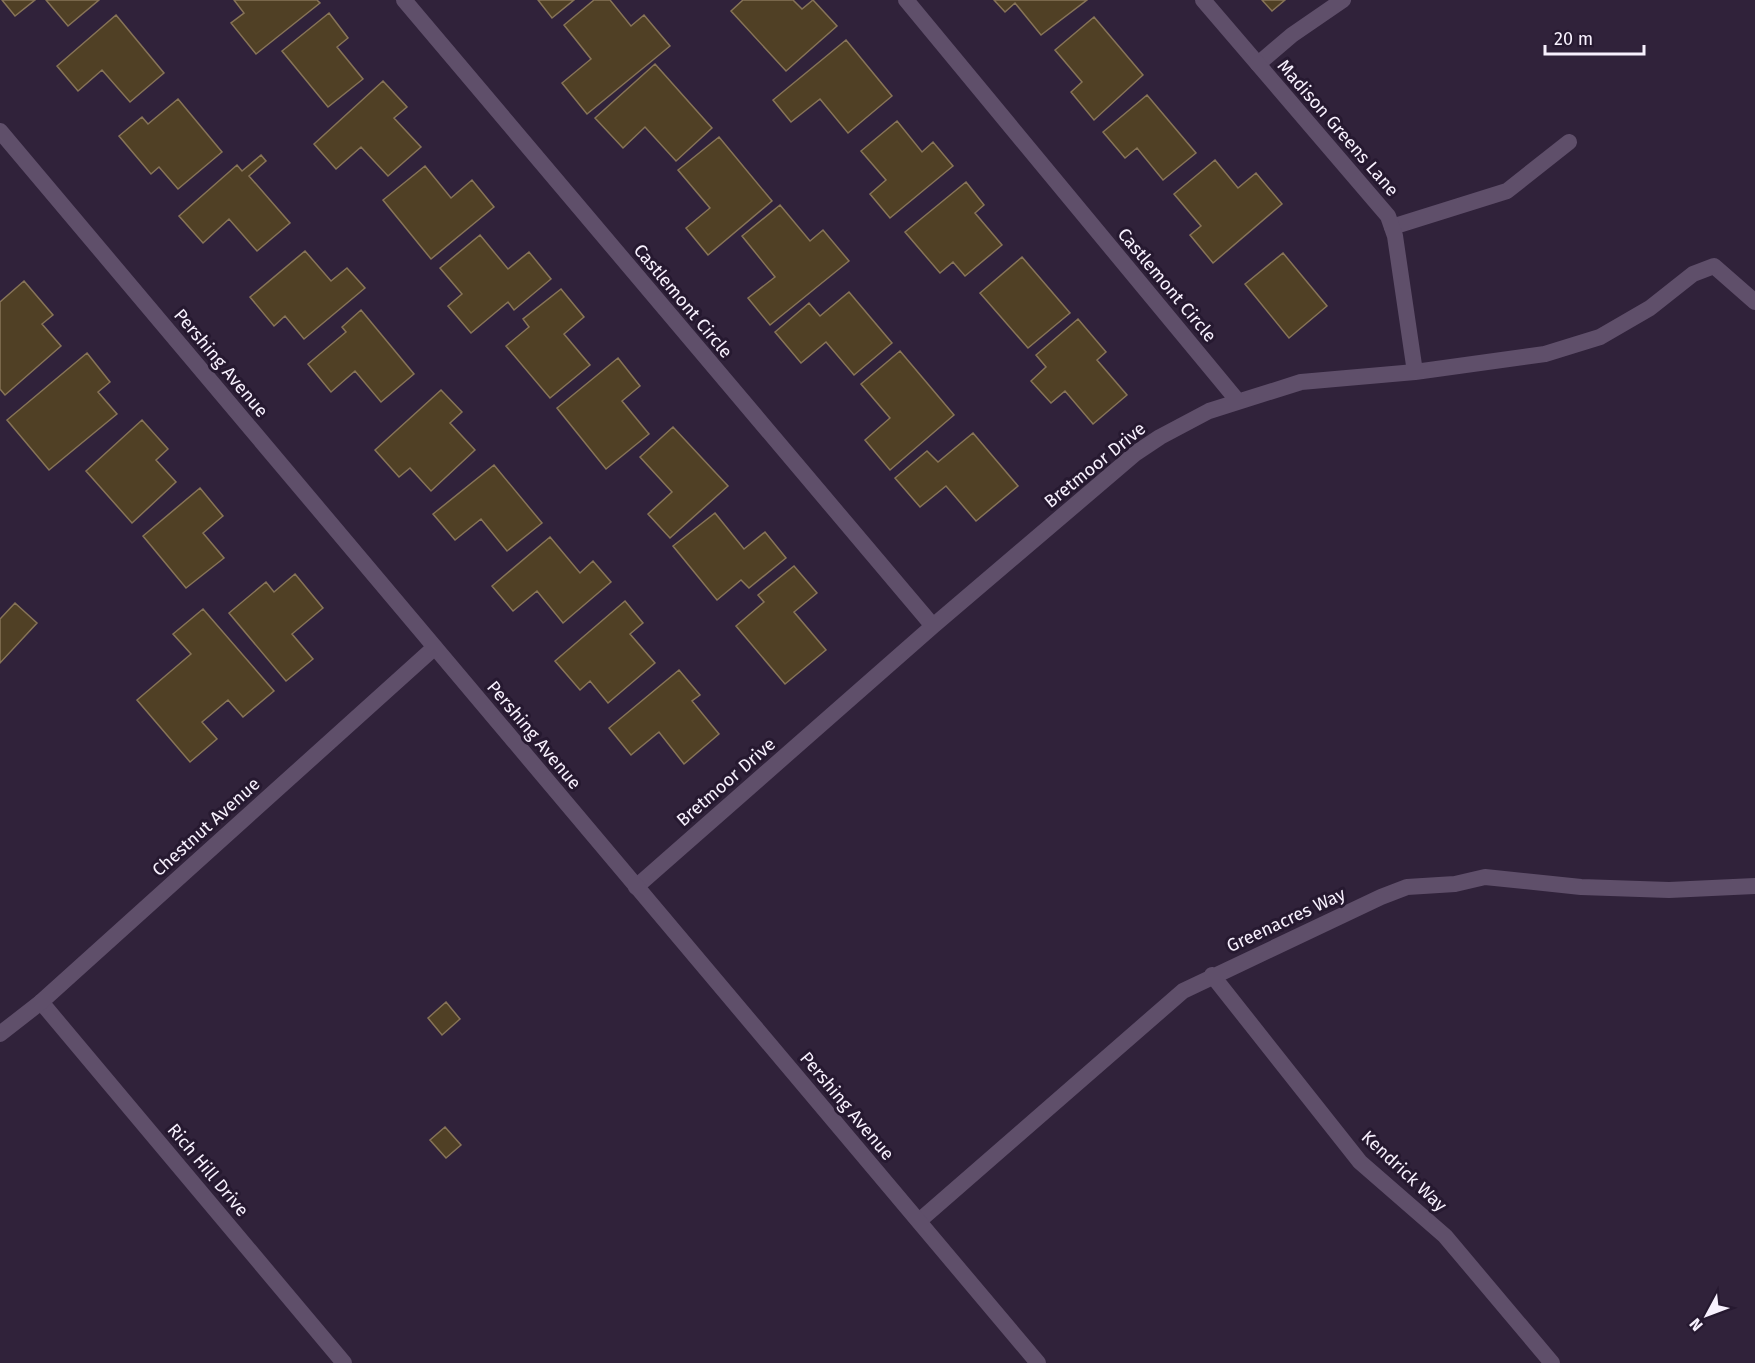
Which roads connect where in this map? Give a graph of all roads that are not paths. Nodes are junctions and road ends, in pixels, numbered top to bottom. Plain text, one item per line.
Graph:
1 (404, 0) edge
2 (906, 0) edge
3 (1203, 0) edge
4 (1343, 0) edge
5 (1258, 64) junction
6 (0, 131) edge
7 (1569, 142) dead end
8 (1392, 227) junction
9 (1755, 302) edge
10 (1414, 372) junction
11 (1237, 400) junction
12 (933, 626) junction
13 (435, 647) junction
14 (1755, 886) edge
15 (636, 887) junction
16 (1212, 975) junction
17 (41, 1002) junction
18 (0, 1034) edge
19 (919, 1221) junction
20 (344, 1363) edge
21 (1038, 1363) edge
22 (1552, 1363) edge

1 - 12 street, Castlemont Circle
2 - 11 street, Castlemont Circle
3 - 5 street, Madison Greens Lane
4 - 5 street
5 - 8 street, Madison Greens Lane
6 - 13 street, Pershing Avenue
7 - 8 street
8 - 10 street, Madison Greens Lane
9 - 10 street, Bretmoor Drive
10 - 11 street, Bretmoor Drive
11 - 12 street, Bretmoor Drive
12 - 15 street, Bretmoor Drive
13 - 15 street, Pershing Avenue
13 - 17 street, Chestnut Avenue
14 - 16 street, Greenacres Way
15 - 19 street, Pershing Avenue
16 - 19 street, Greenacres Way
16 - 22 street, Kendrick Way
17 - 18 street, Chestnut Avenue
17 - 20 street, Rich Hill Drive
19 - 21 street, Pershing Avenue

